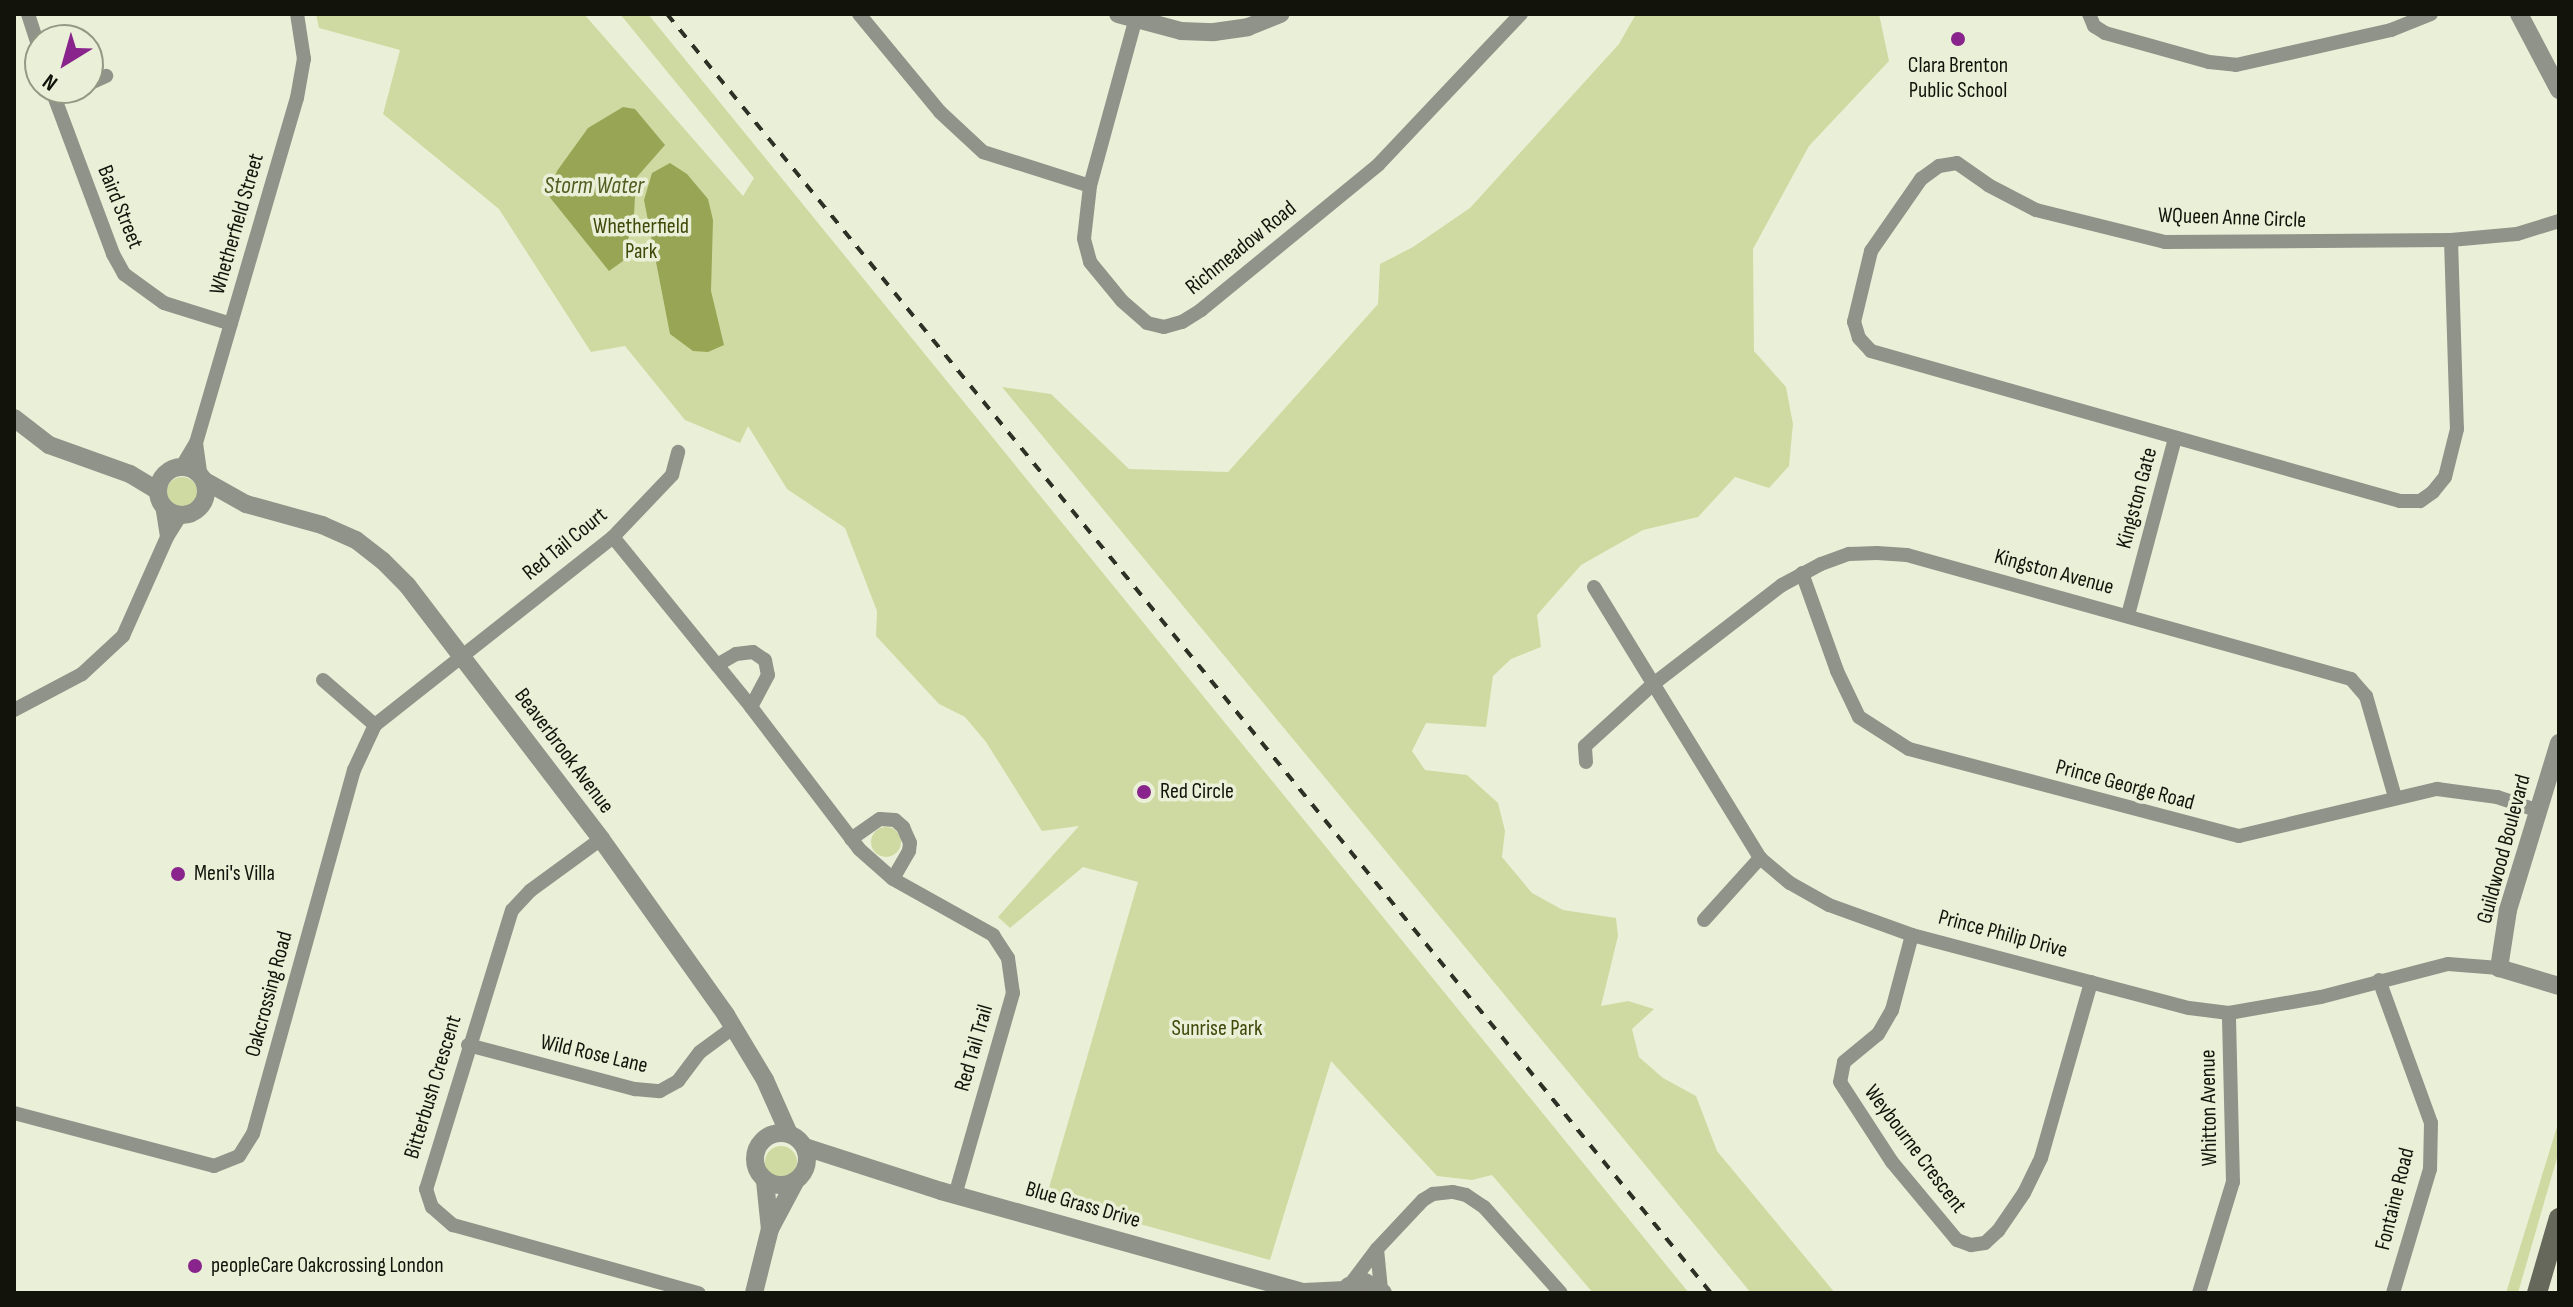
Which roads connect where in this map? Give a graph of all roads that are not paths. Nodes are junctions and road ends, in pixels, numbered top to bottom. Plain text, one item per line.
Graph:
1 (297, 14) edge
2 (859, 14) edge
3 (1280, 14) edge
4 (1521, 14) edge
5 (2089, 14) edge
6 (2431, 14) edge
7 (2519, 14) edge
8 (1130, 16) edge
9 (2558, 87) edge
10 (57, 104) edge
11 (1090, 186) junction
12 (2559, 221) edge
13 (2451, 240) junction
14 (231, 324) junction
15 (14, 418) edge
16 (2175, 438) junction
17 (678, 452) dead end
18 (196, 473) junction
19 (161, 490) junction
20 (246, 504) junction
21 (189, 512) junction
22 (167, 537) junction
23 (613, 537) junction
24 (1802, 573) junction
25 (1594, 587) dead end
26 (2128, 615) junction
27 (461, 655) junction
28 (717, 665) junction
29 (323, 680) dead end
30 (1652, 685) junction
31 (751, 707) junction
32 (14, 710) edge
33 (375, 725) junction
34 (2559, 743) edge
35 (1586, 762) dead end
36 (2395, 797) junction
37 (2539, 811) junction
38 (601, 839) junction
39 (851, 839) junction
40 (1760, 858) junction
41 (893, 879) junction
42 (1704, 920) dead end
43 (1912, 935) junction
44 (2499, 968) junction
45 (2379, 980) junction
46 (2091, 982) junction
47 (2559, 986) edge
48 (2229, 1013) junction
49 (734, 1027) junction
50 (468, 1045) junction
51 (774, 1106) junction
52 (14, 1113) edge
53 (789, 1134) junction
54 (766, 1138) junction
55 (805, 1147) junction
56 (849, 1163) junction
57 (799, 1178) junction
58 (765, 1181) junction
59 (955, 1195) junction
60 (2559, 1218) edge
61 (770, 1229) junction
62 (1377, 1249) junction
63 (1345, 1290) edge
64 (1382, 1291) edge
65 (699, 1293) edge
66 (754, 1293) edge
67 (1305, 1293) edge
68 (1561, 1293) edge
69 (2199, 1293) edge
70 (2393, 1293) edge
71 (2537, 1293) edge

1 - 14 street, Whetherfield Street
2 - 11 street
3 - 8 street
4 - 11 street, Richmeadow Road
5 - 6 street
7 - 9 street
8 - 11 street, Richmeadow Road
10 - 14 street, Baird Street
12 - 13 street
13 - 16 street, WQueen Anne Circle
13 - 16 street, WQueen Anne Circle
14 - 18 street, Whetherfield Street
15 - 19 street
16 - 26 street, Kingston Gate
17 - 23 street, Red Tail Court
18 - 19 street
18 - 20 street, Beaverbrook Avenue
18 - 21 street
19 - 21 street
19 - 22 street
20 - 21 street, Beaverbrook Avenue
20 - 27 street, Beaverbrook Avenue
21 - 22 street
22 - 32 street
23 - 27 street, Red Tail Court
23 - 28 street, Red Tail Trail
24 - 26 street, Kingston Avenue
24 - 30 street, Kingston Avenue
24 - 36 street, Prince George Road
25 - 30 street, Prince Philip Drive
26 - 36 street, Kingston Avenue
27 - 33 street, Oakcrossing Road
27 - 38 street, Beaverbrook Avenue
28 - 31 street, Red Tail Trail
28 - 31 street
29 - 33 street
30 - 35 street, Kingston Avenue
30 - 40 street, Prince Philip Drive
31 - 39 street, Red Tail Trail
33 - 52 street, Oakcrossing Road
34 - 37 street, Guildwood Boulevard
36 - 37 street, Prince George Road
37 - 44 street, Guildwood Boulevard
38 - 49 street, Beaverbrook Avenue
38 - 50 street, Bitterbush Crescent
39 - 41 street, Red Tail Trail
39 - 41 street
40 - 42 street
40 - 43 street, Prince Philip Drive
41 - 59 street, Red Tail Trail
43 - 46 street, Prince Philip Drive
43 - 46 street, Weybourne Crescent
44 - 45 street, Prince Philip Drive
44 - 47 street, Prince Philip Drive
45 - 48 street, Prince Philip Drive
45 - 70 street, Fontaine Road
46 - 48 street, Prince Philip Drive
48 - 69 street, Whitton Avenue
49 - 50 street, Wild Rose Lane
49 - 51 street, Beaverbrook Avenue
50 - 65 street, Bitterbush Crescent
51 - 53 street, Beaverbrook Avenue
51 - 54 street
53 - 54 street
53 - 55 street
54 - 58 street
55 - 56 street, Blue Grass Drive
55 - 57 street
56 - 57 street
56 - 59 street, Blue Grass Drive
57 - 58 street
57 - 61 street
58 - 61 street
59 - 67 street, Blue Grass Drive
60 - 71 main road
61 - 66 street
62 - 63 street
62 - 64 street
62 - 68 street
63 - 64 street, Blue Grass Drive
63 - 67 street, Blue Grass Drive

